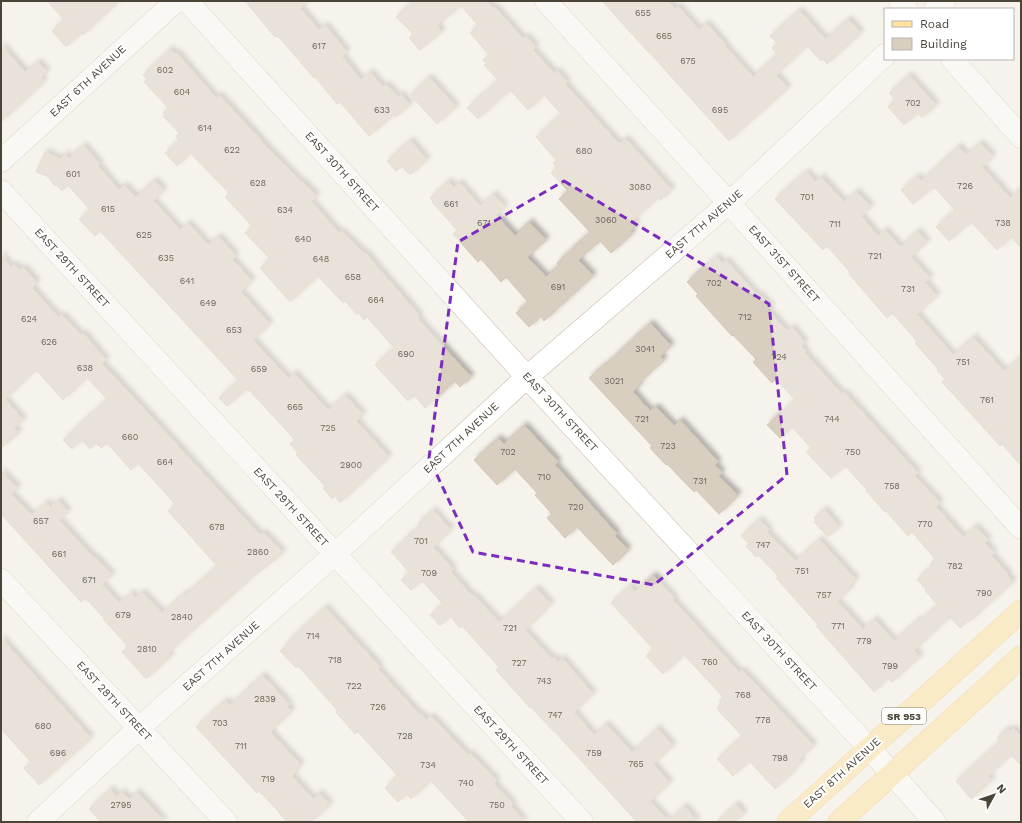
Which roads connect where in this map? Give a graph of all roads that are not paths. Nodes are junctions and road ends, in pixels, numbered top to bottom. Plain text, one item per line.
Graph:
1 (176, 1) edge
2 (187, 1) edge
3 (546, 1) edge
4 (944, 1) edge
5 (936, 8) edge
6 (884, 56) edge
7 (953, 60) edge
8 (1021, 137) edge
9 (1, 161) edge
10 (1, 191) edge
11 (730, 203) junction
12 (527, 377) junction
13 (1021, 528) edge
14 (335, 554) junction
15 (1, 580) edge
16 (1021, 611) edge
17 (1021, 657) edge
18 (139, 728) junction
19 (869, 748) junction
20 (892, 774) junction
21 (38, 822) edge
22 (226, 822) edge
23 (582, 822) edge
24 (788, 822) edge
25 (839, 822) edge
26 (935, 822) edge

1 - 9 street, EAST 6TH AVENUE
2 - 12 street, EAST 30TH STREET
3 - 11 street, EAST 31ST STREET
4 - 5 street
6 - 11 street, EAST 7TH AVENUE
7 - 8 street
10 - 14 street, EAST 29TH STREET
11 - 12 street, EAST 7TH AVENUE
11 - 13 street, EAST 31ST STREET
12 - 14 street, EAST 7TH AVENUE
12 - 19 street, EAST 30TH STREET
14 - 18 street, EAST 7TH AVENUE
14 - 23 street, EAST 29TH STREET
15 - 18 street, EAST 28TH STREET
16 - 19 main road, EAST 8TH AVENUE / SR 953
17 - 20 main road, SR 953
18 - 21 street, EAST 7TH AVENUE
18 - 22 street, EAST 28TH STREET
19 - 20 street, EAST 30TH STREET
19 - 24 main road, EAST 8TH AVENUE / SR 953
20 - 25 main road, SR 953
20 - 26 street, EAST 30TH STREET

